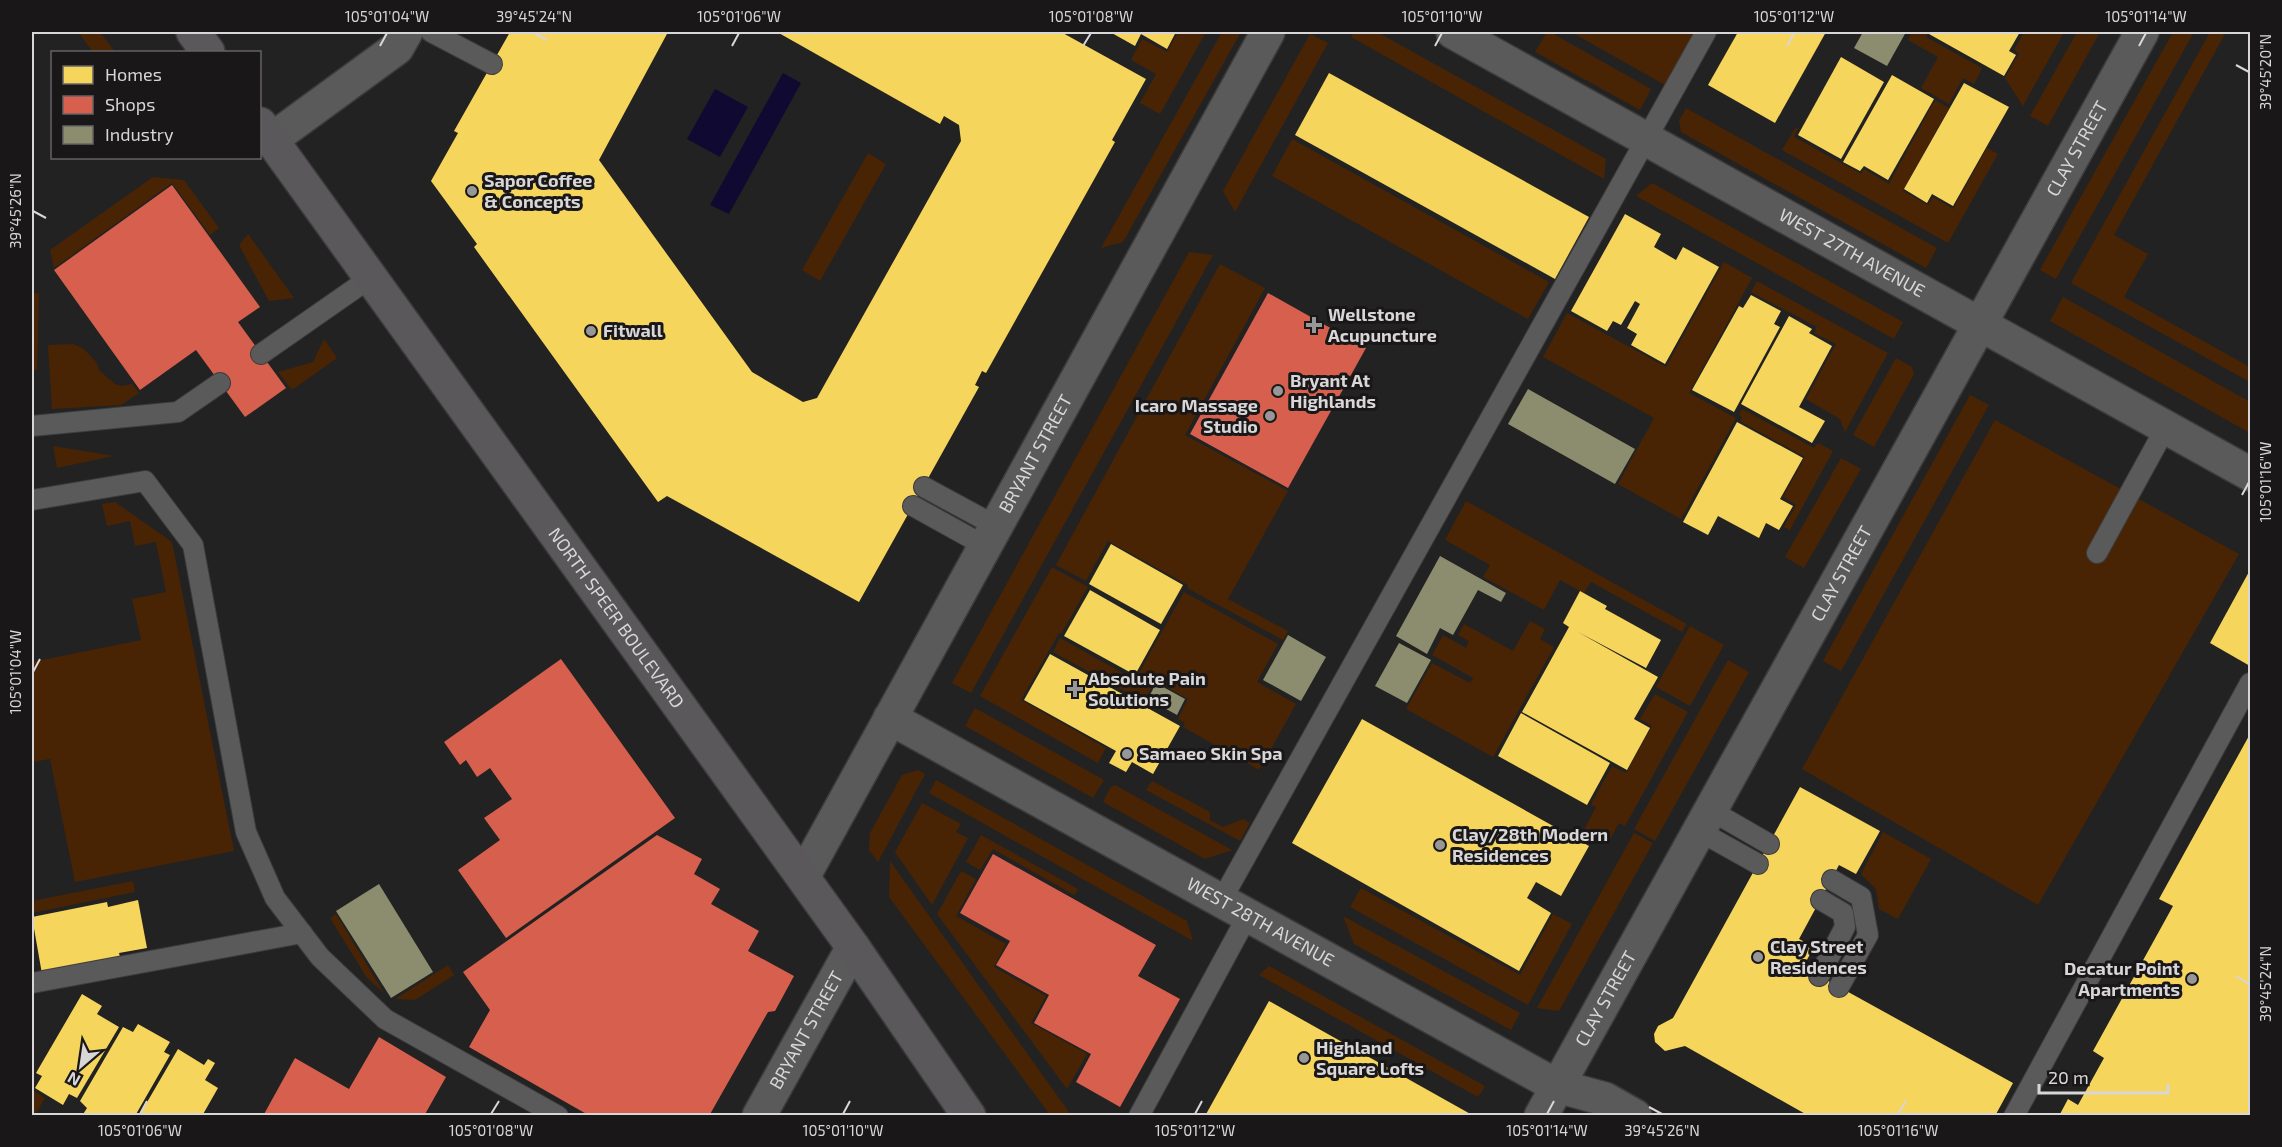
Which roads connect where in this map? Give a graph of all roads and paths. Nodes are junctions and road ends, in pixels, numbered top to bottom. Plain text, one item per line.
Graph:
1 (193, 32) edge
2 (406, 32) edge
3 (431, 32) edge
4 (1268, 32) edge
5 (1453, 32) edge
6 (1707, 32) edge
7 (2142, 32) edge
8 (207, 51) edge
9 (492, 64) dead end
10 (265, 132) edge
11 (1646, 139) junction
12 (370, 278) junction
13 (1980, 324) junction
14 (261, 354) dead end
15 (220, 383) dead end
16 (32, 426) edge
17 (2166, 427) junction
18 (2250, 474) edge
19 (924, 487) dead end
20 (32, 500) edge
21 (913, 506) dead end
22 (990, 536) junction
23 (2097, 553) dead end
24 (2250, 683) edge
25 (890, 718) junction
26 (1705, 820) junction
27 (1769, 844) dead end
28 (1758, 864) dead end
29 (803, 877) junction
30 (1832, 880) dead end
31 (1821, 900) dead end
32 (1235, 908) junction
33 (302, 933) junction
34 (853, 947) junction
35 (1819, 976) dead end
36 (32, 983) edge
37 (1839, 987) dead end
38 (1557, 1086) junction
39 (558, 1116) edge
40 (759, 1116) edge
41 (969, 1116) edge
42 (1138, 1116) edge
43 (1541, 1116) edge
44 (1635, 1116) edge
45 (2014, 1116) edge

1 - 8 main road
2 - 10 street
3 - 9 lane
4 - 22 street, BRYANT STREET
5 - 11 street, WEST 27TH AVENUE
6 - 11 lane
7 - 13 street, CLAY STREET
10 - 12 main road, NORTH SPEER BOULEVARD
11 - 13 street, WEST 27TH AVENUE
11 - 32 lane
12 - 14 lane
12 - 29 main road, NORTH SPEER BOULEVARD
13 - 17 street, WEST 27TH AVENUE
13 - 26 street, CLAY STREET
15 - 16 lane
17 - 18 street, WEST 27TH AVENUE
17 - 23 lane
19 - 22 lane
20 - 33 lane
21 - 22 lane
22 - 25 street, BRYANT STREET
24 - 45 lane
25 - 29 street, BRYANT STREET
25 - 32 street, WEST 28TH AVENUE
26 - 27 lane
26 - 28 lane
26 - 38 street, CLAY STREET
29 - 34 main road, NORTH SPEER BOULEVARD
30 - 37 lane
31 - 35 lane
32 - 38 street, WEST 28TH AVENUE
32 - 42 lane
33 - 36 lane
33 - 39 lane
34 - 40 street, BRYANT STREET
34 - 41 main road, NORTH SPEER BOULEVARD
38 - 43 street, CLAY STREET
38 - 44 street, WEST 28TH AVENUE

